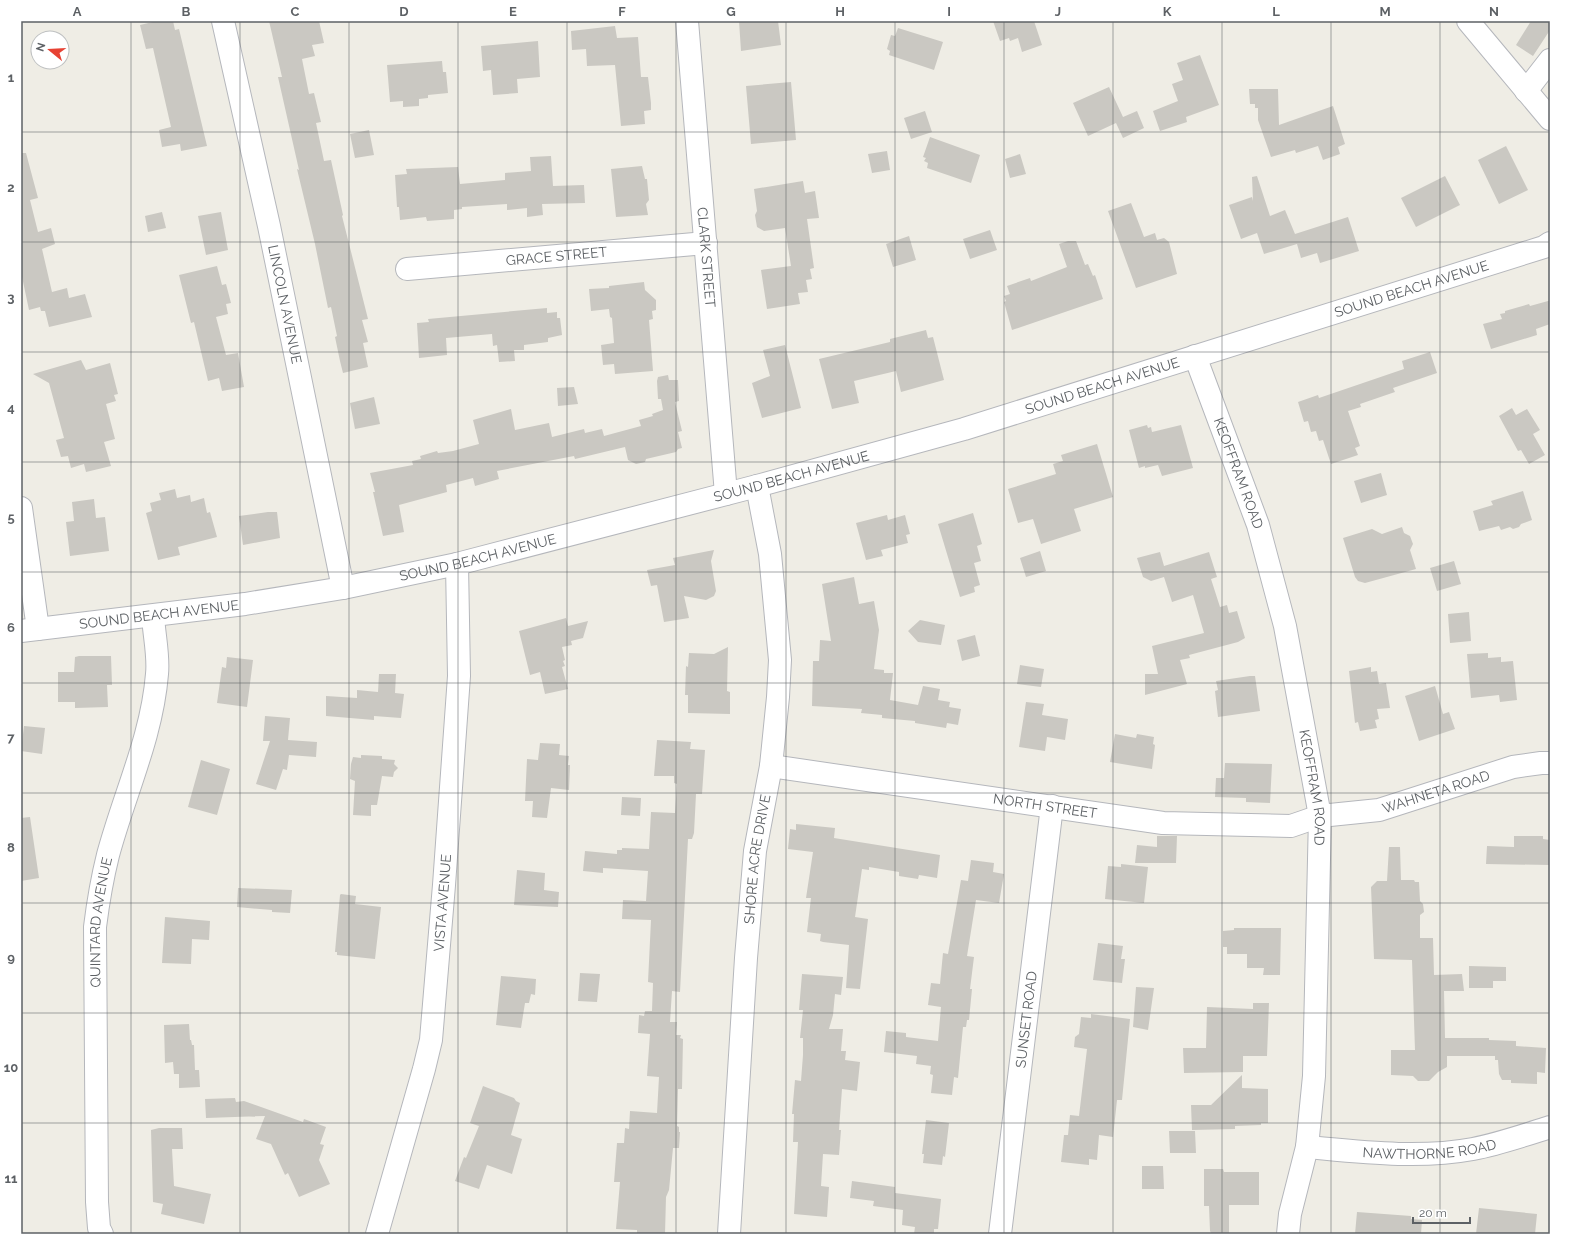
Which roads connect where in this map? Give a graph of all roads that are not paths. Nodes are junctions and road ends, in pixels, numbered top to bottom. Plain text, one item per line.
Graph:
1 (223, 21) edge
2 (687, 21) edge
3 (1468, 21) edge
4 (1550, 60) edge
5 (1526, 91) junction
6 (1550, 119) edge
7 (706, 243) junction
8 (1548, 246) edge
9 (407, 269) dead end
10 (1195, 356) junction
11 (758, 486) junction
12 (726, 494) junction
13 (21, 508) edge
14 (457, 564) junction
15 (344, 588) junction
16 (153, 616) junction
17 (29, 630) edge
18 (1550, 763) edge
19 (771, 766) junction
20 (1052, 806) junction
21 (1320, 816) junction
22 (1550, 1127) edge
23 (1308, 1147) junction
24 (102, 1234) edge
25 (377, 1234) edge
26 (729, 1234) edge
27 (1000, 1234) edge
28 (1288, 1234) edge

1 - 15 street, LINCOLN AVENUE
2 - 7 street, CLARK STREET
3 - 5 street
4 - 5 street
5 - 6 street
7 - 9 street, GRACE STREET
7 - 12 street, CLARK STREET
8 - 10 street, SOUND BEACH AVENUE
10 - 11 street, SOUND BEACH AVENUE
10 - 21 street, KEOFFRAM ROAD
11 - 12 street, SOUND BEACH AVENUE
11 - 19 street, SHORE ACRE DRIVE
12 - 14 street, SOUND BEACH AVENUE
13 - 17 street
14 - 15 street, SOUND BEACH AVENUE
14 - 25 street, VISTA AVENUE
15 - 16 street, SOUND BEACH AVENUE
16 - 17 street, SOUND BEACH AVENUE
16 - 24 street, QUINTARD AVENUE
18 - 21 street, WAHNETA ROAD
19 - 20 street, NORTH STREET
19 - 26 street, SHORE ACRE DRIVE
20 - 21 street, NORTH STREET
20 - 27 street, SUNSET ROAD
21 - 23 street, KEOFFRAM ROAD
22 - 23 street, NAWTHORNE ROAD
23 - 28 street, KEOFFRAM ROAD

